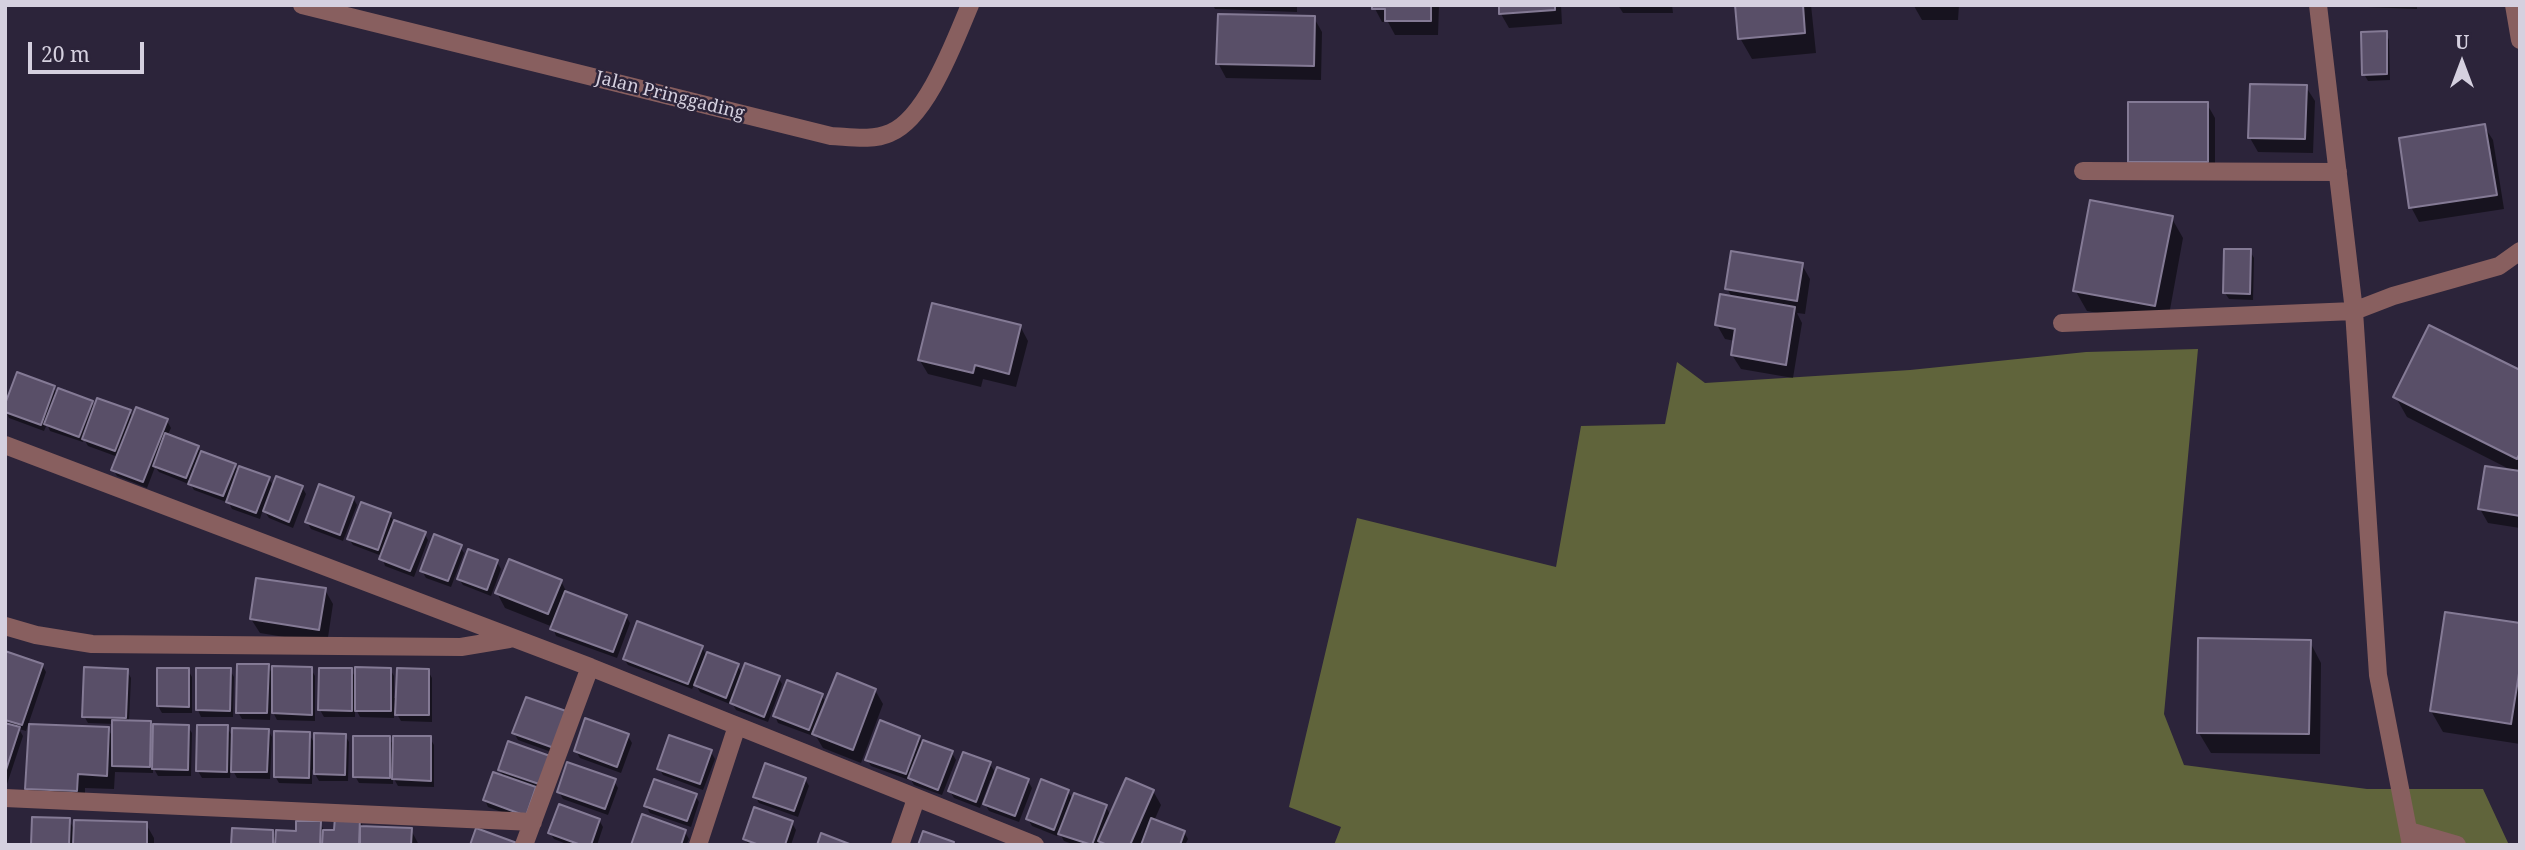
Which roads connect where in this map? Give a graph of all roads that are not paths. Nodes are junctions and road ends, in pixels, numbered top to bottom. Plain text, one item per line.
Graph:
1 (302, 5) edge
2 (970, 5) edge
3 (2318, 5) edge
4 (2514, 5) edge
5 (2520, 40) edge
6 (2083, 171) dead end
7 (2338, 172) junction
8 (2520, 251) edge
9 (2354, 311) junction
10 (2062, 323) dead end
11 (5, 445) edge
12 (5, 626) edge
13 (512, 638) junction
14 (590, 667) junction
15 (737, 726) junction
16 (5, 798) edge
17 (916, 799) junction
18 (533, 822) junction
19 (2410, 838) edge
20 (524, 845) edge
21 (698, 845) edge
22 (900, 845) edge
23 (1035, 845) edge
24 (2457, 845) edge

1 - 2 street, Jalan Pringgading
3 - 7 street
4 - 5 street
6 - 7 street
7 - 9 street
8 - 9 street
9 - 10 street
9 - 19 street
11 - 13 street
12 - 13 street
13 - 14 street
14 - 15 street
14 - 18 street
15 - 17 street
15 - 21 street
16 - 18 street
17 - 22 street
17 - 23 street
18 - 20 street
19 - 24 street

